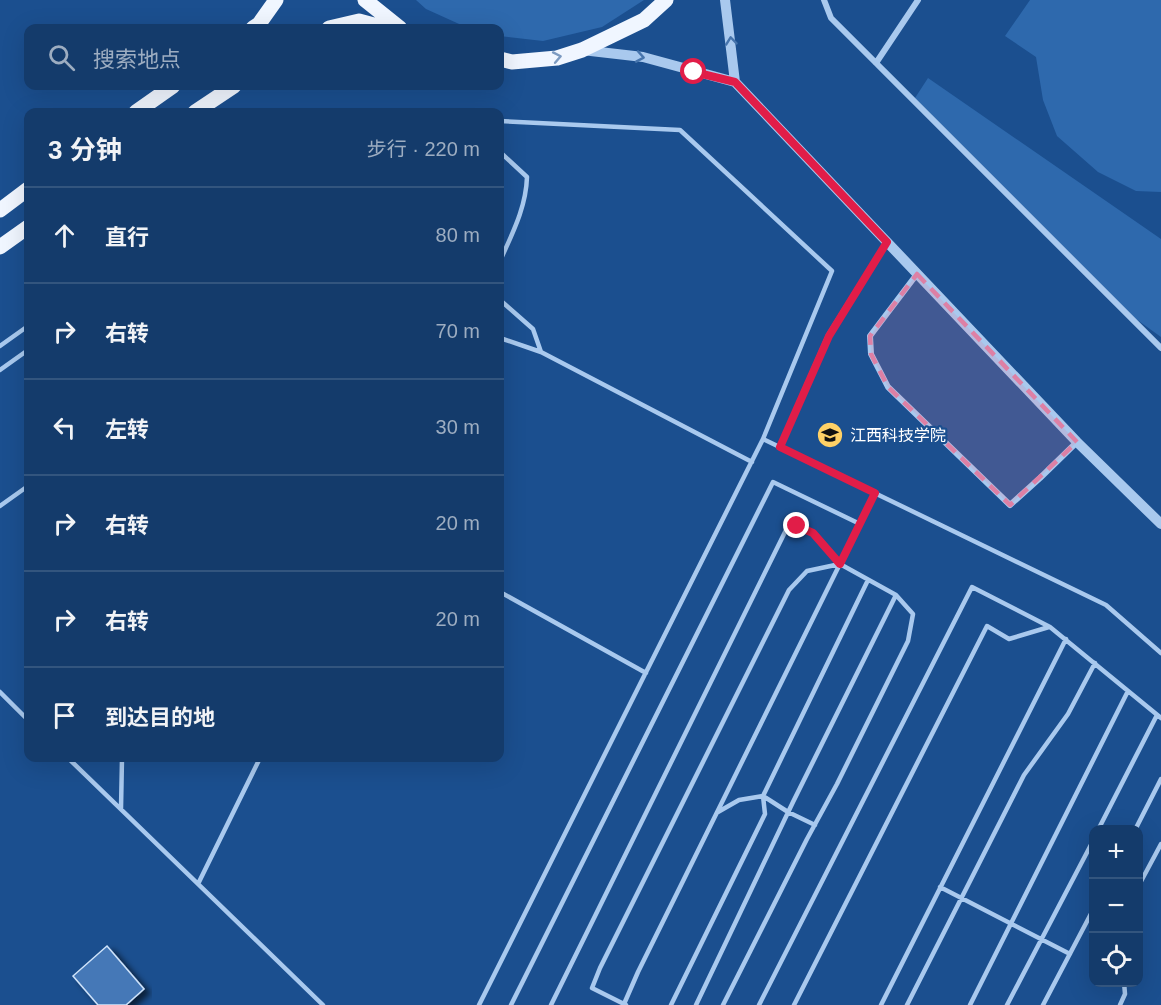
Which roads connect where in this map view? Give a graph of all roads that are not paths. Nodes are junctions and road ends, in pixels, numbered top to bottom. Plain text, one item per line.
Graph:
1 (276, 0) edge
2 (365, 0) edge
3 (666, 0) edge
4 (725, 0) edge
5 (824, 0) edge
6 (918, 0) edge
7 (259, 24) edge
8 (346, 24) edge
9 (371, 24) edge
10 (395, 24) edge
11 (582, 50) junction
12 (504, 60) edge
13 (876, 63) junction
14 (735, 82) junction
15 (167, 90) edge
16 (228, 90) edge
17 (142, 108) edge
18 (201, 108) edge
19 (504, 121) edge
20 (504, 156) edge
21 (24, 192) edge
22 (0, 210) edge
23 (24, 230) edge
24 (887, 242) junction
25 (0, 247) edge
26 (504, 252) edge
27 (917, 274) junction
28 (504, 304) edge
29 (24, 329) edge
30 (504, 339) edge
31 (0, 345) edge
32 (1161, 348) edge
33 (541, 352) junction
34 (24, 353) edge
35 (0, 370) edge
36 (763, 439) junction
37 (1077, 441) junction
38 (780, 447) junction
39 (752, 462) junction
40 (24, 489) edge
41 (875, 493) junction
42 (0, 506) edge
43 (860, 524) junction
44 (1161, 524) edge
45 (840, 564) junction
46 (868, 580) junction
47 (504, 594) edge
48 (896, 595) junction
49 (1050, 627) junction
50 (1066, 639) junction
51 (1161, 653) edge
52 (1095, 663) junction
53 (646, 673) junction
54 (1128, 691) junction
55 (0, 692) edge
56 (24, 716) edge
57 (1159, 716) edge
58 (72, 762) edge
59 (122, 762) edge
60 (258, 762) edge
61 (1161, 779) edge
62 (763, 796) junction
63 (121, 809) junction
64 (717, 812) junction
65 (788, 812) junction
66 (814, 825) junction
67 (1101, 825) edge
68 (1138, 825) edge
69 (1161, 844) edge
70 (1089, 849) edge
71 (1142, 879) edge
72 (198, 884) junction
73 (940, 887) junction
74 (961, 898) junction
75 (1089, 918) edge
76 (1012, 924) junction
77 (1042, 939) junction
78 (1070, 954) junction
79 (1124, 987) edge
80 (626, 1004) edge
81 (323, 1005) edge
82 (479, 1005) edge
83 (511, 1005) edge
84 (551, 1005) edge
85 (671, 1005) edge
86 (696, 1005) edge
87 (723, 1005) edge
88 (759, 1005) edge
89 (794, 1005) edge
90 (881, 1005) edge
91 (907, 1005) edge
92 (970, 1005) edge
93 (1007, 1005) edge
94 (1043, 1005) edge
95 (1120, 1005) edge

1 - 7 main road
2 - 10 main road
3 - 11 main road
14 -> 4 street
5 - 13 street
6 - 13 street
8 - 9 main road
12 -> 11 main road
11 -> 14 street
13 - 32 street
14 - 24 street
15 - 17 main road
16 - 18 main road
19 - 36 lane
20 - 26 lane
21 - 22 main road
23 - 25 main road
24 - 27 street
24 - 38 street
27 - 37 street
27 - 37 street
28 - 33 lane
29 - 31 lane
30 - 33 lane
33 - 39 lane
34 - 35 lane
36 - 38 lane
36 - 39 lane
37 - 44 street
38 - 41 lane
39 - 53 lane
40 - 42 lane
41 - 43 lane
41 - 51 lane
43 - 45 lane
43 - 83 lane
45 - 46 lane
45 - 64 lane
45 - 80 lane
45 - 84 lane
46 - 48 lane
46 - 62 lane
47 - 53 lane
48 - 65 lane
48 - 66 lane
49 - 50 lane
49 - 88 lane
49 - 89 lane
50 - 52 lane
50 - 73 lane
52 - 54 lane
52 - 74 lane
53 - 82 lane
54 - 57 lane
54 - 76 lane
55 - 56 lane
57 - 67 lane
58 - 63 lane
59 - 63 lane
60 - 72 lane
61 - 68 lane
62 - 64 lane
62 - 65 lane
62 - 85 lane
63 - 72 lane
64 - 80 lane
65 - 66 lane
65 - 86 lane
66 - 87 lane
69 - 71 lane
70 - 77 lane
72 - 81 lane
73 - 74 lane
73 - 90 lane
74 - 76 lane
74 - 91 lane
75 - 78 lane
76 - 77 lane
76 - 92 lane
77 - 78 lane
77 - 93 lane
78 - 94 lane
79 - 95 lane

